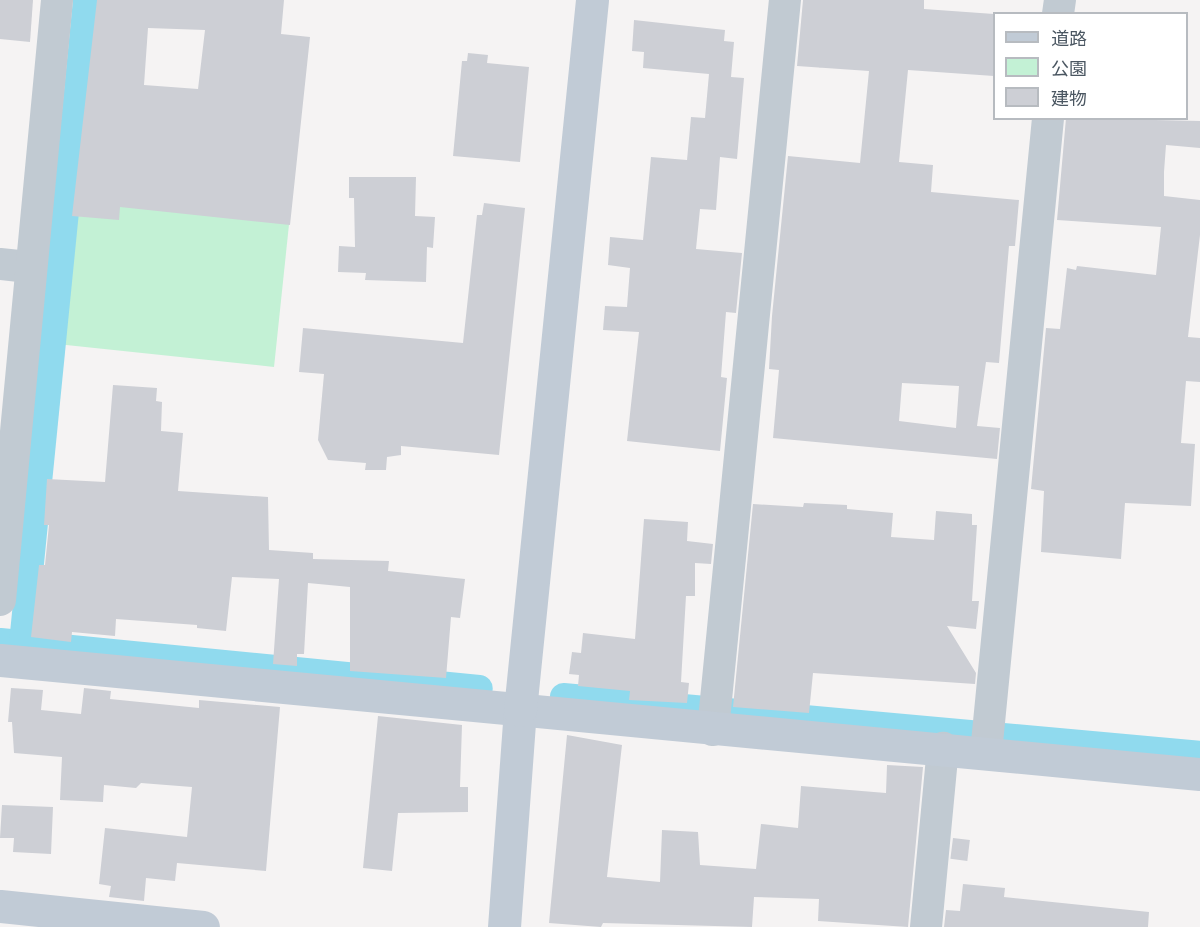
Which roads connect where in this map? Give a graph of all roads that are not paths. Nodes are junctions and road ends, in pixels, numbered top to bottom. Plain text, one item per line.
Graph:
1 (57, 0) edge
2 (592, 0) edge
3 (785, 0) edge
4 (1048, 120) edge
5 (0, 264) edge
6 (31, 267) junction
7 (0, 600) edge
8 (0, 660) edge
9 (520, 710) junction
10 (713, 730) junction
11 (943, 748) junction
12 (986, 753) junction
13 (1200, 774) edge
14 (0, 906) edge
15 (146, 925) edge
16 (202, 927) edge
17 (504, 927) edge
18 (926, 927) edge

1 - 6 street
2 - 9 street
3 - 10 street
4 - 12 street
5 - 6 street
6 - 7 street
8 - 9 street
9 - 10 street
9 - 17 street
10 - 11 street
11 - 12 street
11 - 18 street
12 - 13 street
14 - 15 street
15 - 16 street

